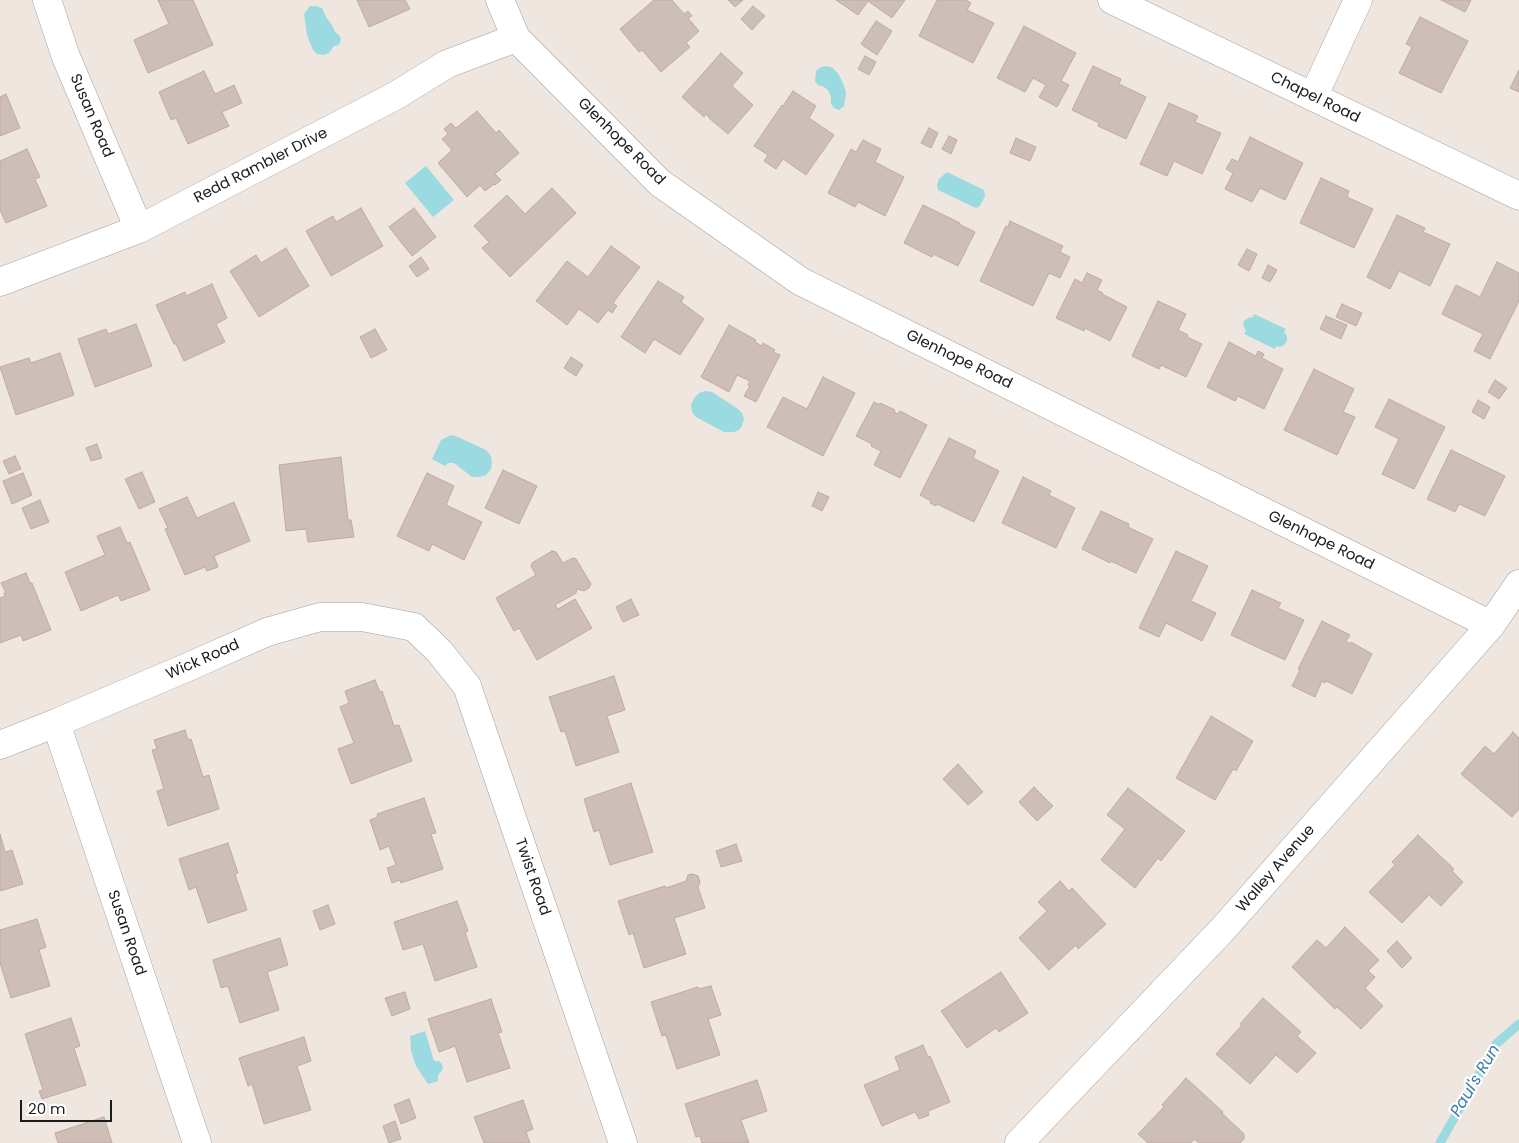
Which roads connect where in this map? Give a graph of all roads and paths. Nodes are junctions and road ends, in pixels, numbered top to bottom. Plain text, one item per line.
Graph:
1 (47, 0) edge
2 (500, 0) edge
3 (1112, 0) edge
4 (1358, 0) edge
5 (516, 38) junction
6 (1313, 98) junction
7 (1519, 196) edge
8 (139, 230) junction
9 (0, 282) edge
10 (1519, 584) edge
11 (1491, 626) junction
12 (414, 627) joint
13 (56, 723) junction
14 (0, 744) edge
15 (197, 1143) edge
16 (624, 1143) edge
17 (1019, 1143) edge

1 - 8 street, Susan Road
2 - 5 street, Glenhope Road
3 - 6 street, Chapel Road
4 - 6 street
5 - 8 street, Redd Rambler Drive
5 - 11 street, Glenhope Road
6 - 7 street, Chapel Road
8 - 9 street, Redd Rambler Drive
10 - 11 street, Walley Avenue
11 - 17 street, Walley Avenue
12 - 13 street, Wick Road
12 - 16 street, Twist Road
13 - 14 street, Wick Road
13 - 15 street, Susan Road

